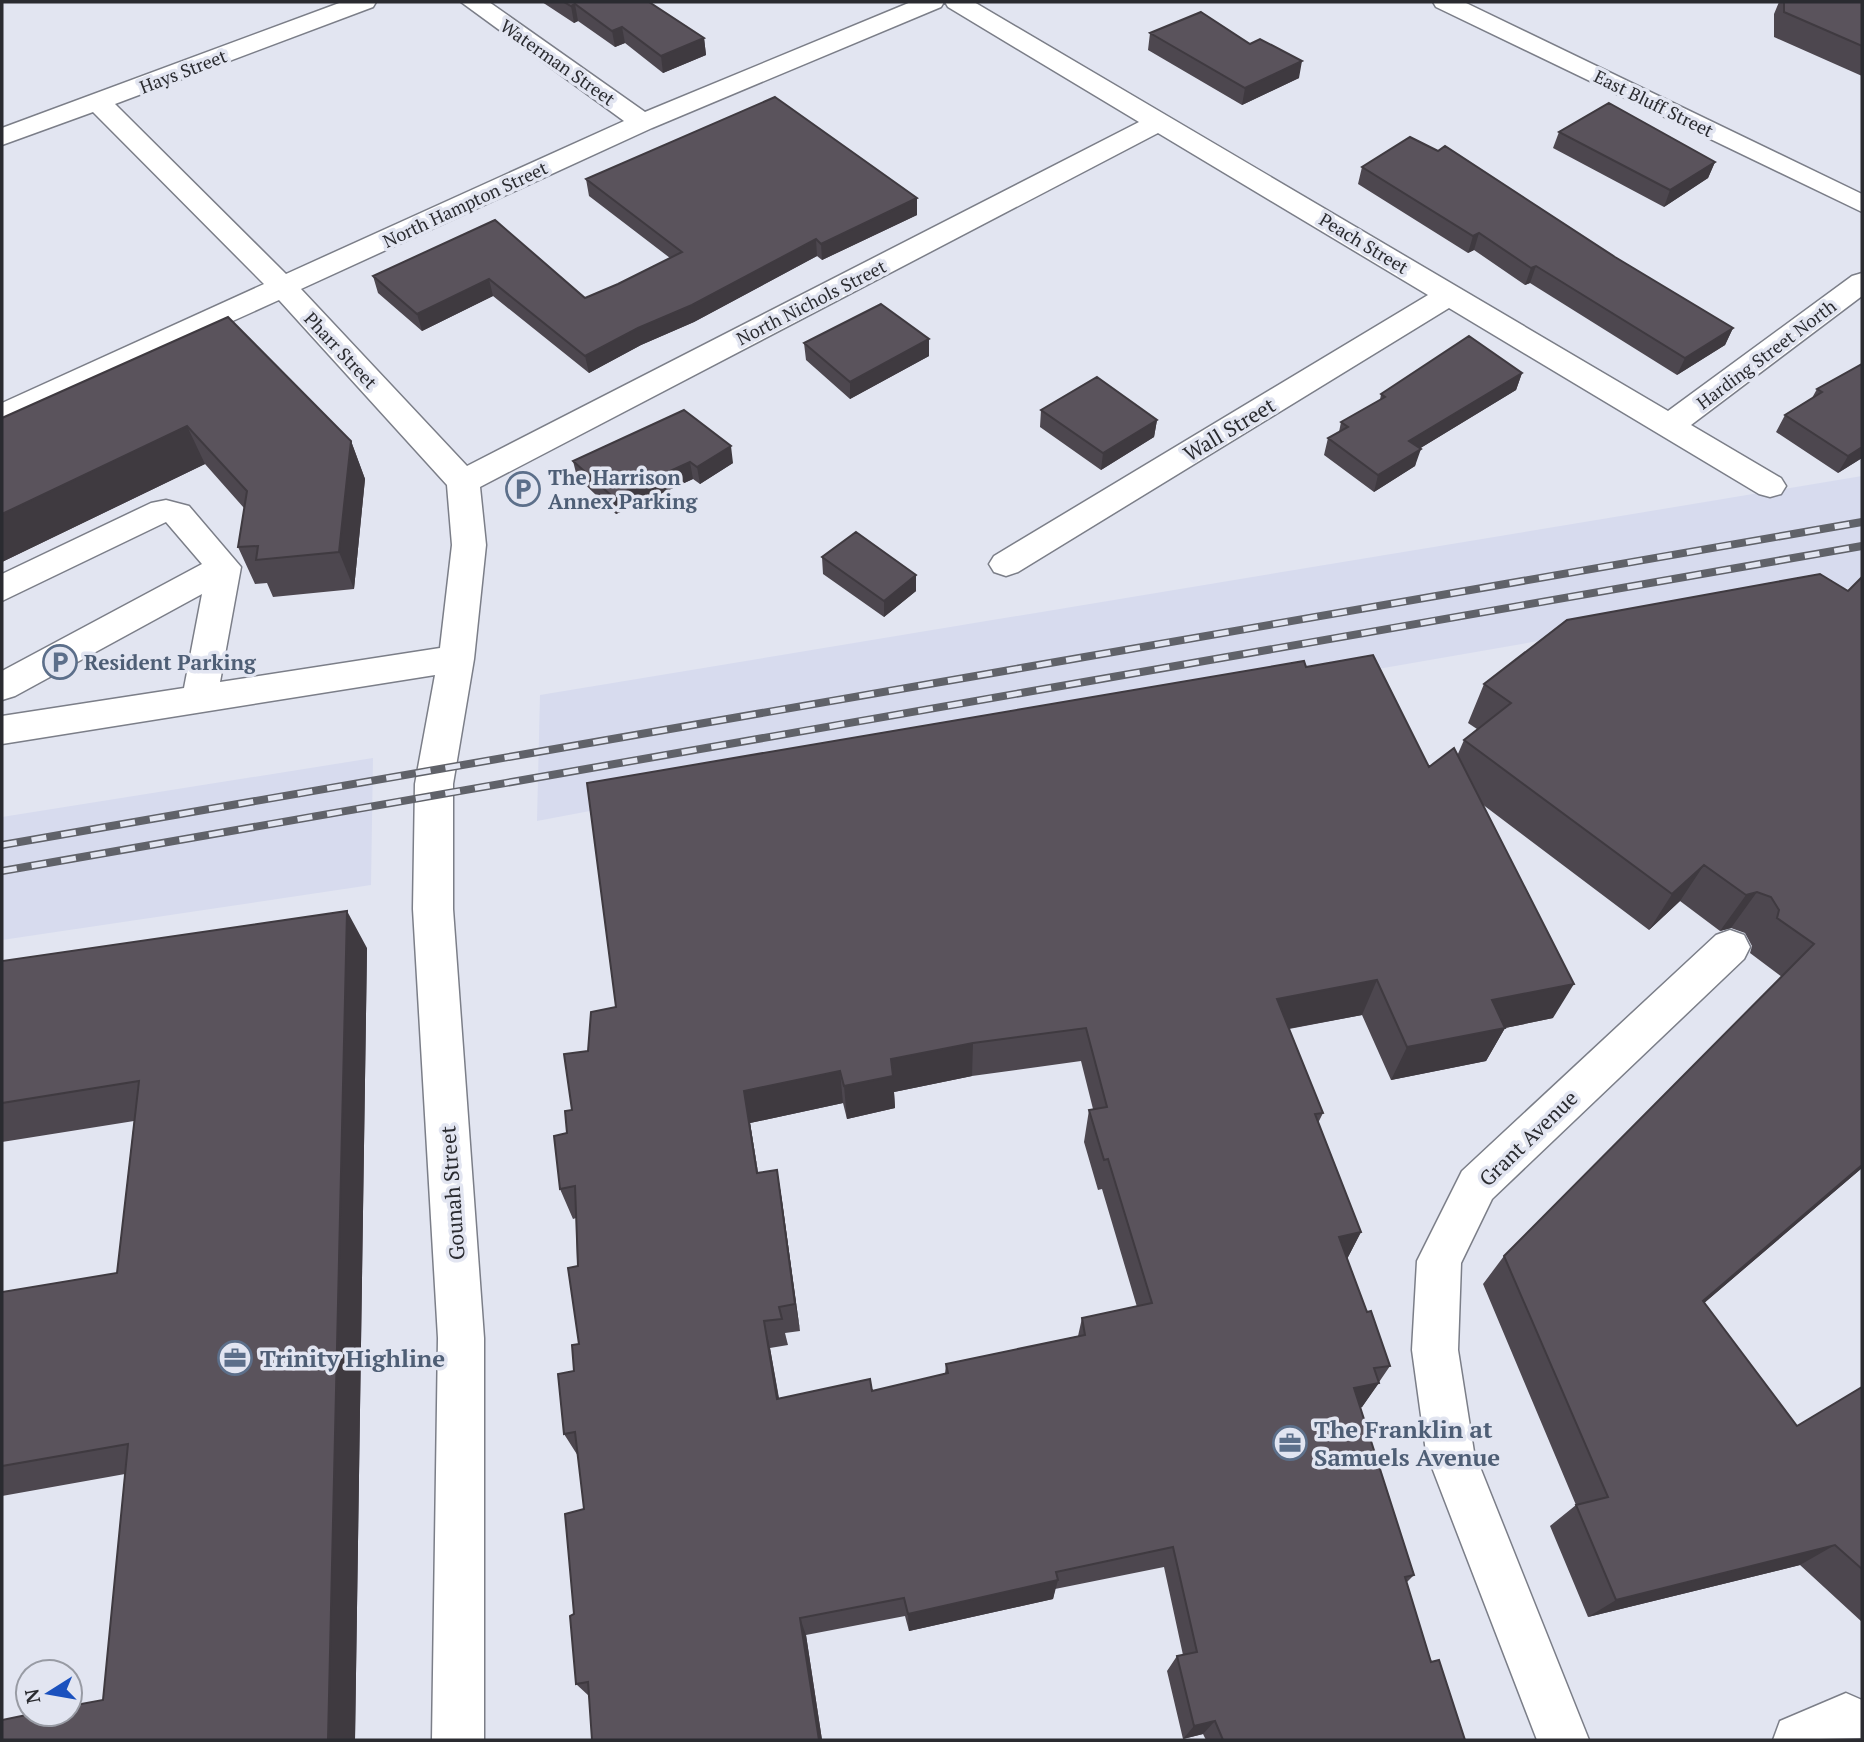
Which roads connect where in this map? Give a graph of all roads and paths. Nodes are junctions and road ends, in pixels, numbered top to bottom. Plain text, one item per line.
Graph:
1 (364, 2) edge
2 (473, 2) edge
3 (932, 2) edge
4 (957, 2) edge
5 (1445, 2) edge
6 (99, 103) junction
7 (643, 122) junction
8 (1159, 122) junction
9 (2, 137) edge
10 (1862, 204) edge
11 (1862, 282) edge
12 (284, 288) junction
13 (1451, 294) junction
14 (2, 415) edge
15 (1670, 426) junction
16 (463, 482) junction
17 (1770, 485) dead end
18 (1006, 564) dead end
19 (224, 567) junction
20 (2, 589) edge
21 (456, 653) junction
22 (2, 687) edge
23 (200, 697) junction
24 (2, 730) edge
25 (1730, 947) dead end
26 (1846, 1718) dead end
27 (458, 1740) edge
28 (1563, 1740) edge
29 (1799, 1740) edge

1 - 6 street, Hays Street
2 - 7 street, Waterman Street
3 - 7 street, North Hampton Street
4 - 8 street, Peach Street
5 - 10 street, East Bluff Street
6 - 9 street, Hays Street
6 - 12 street, Pharr Street
7 - 12 street, North Hampton Street
8 - 13 street, Peach Street
8 - 16 street, North Nichols Street
11 - 15 street, Harding Street North
12 - 14 street, North Hampton Street
12 - 16 street, Pharr Street
13 - 15 street, Peach Street
13 - 18 street, Wall Street
15 - 17 street, Peach Street
16 - 21 street
19 - 20 street
19 - 22 street
19 - 23 street
21 - 23 street
21 - 27 street, Gounah Street
23 - 24 street
25 - 28 street, Grant Avenue
26 - 29 street

